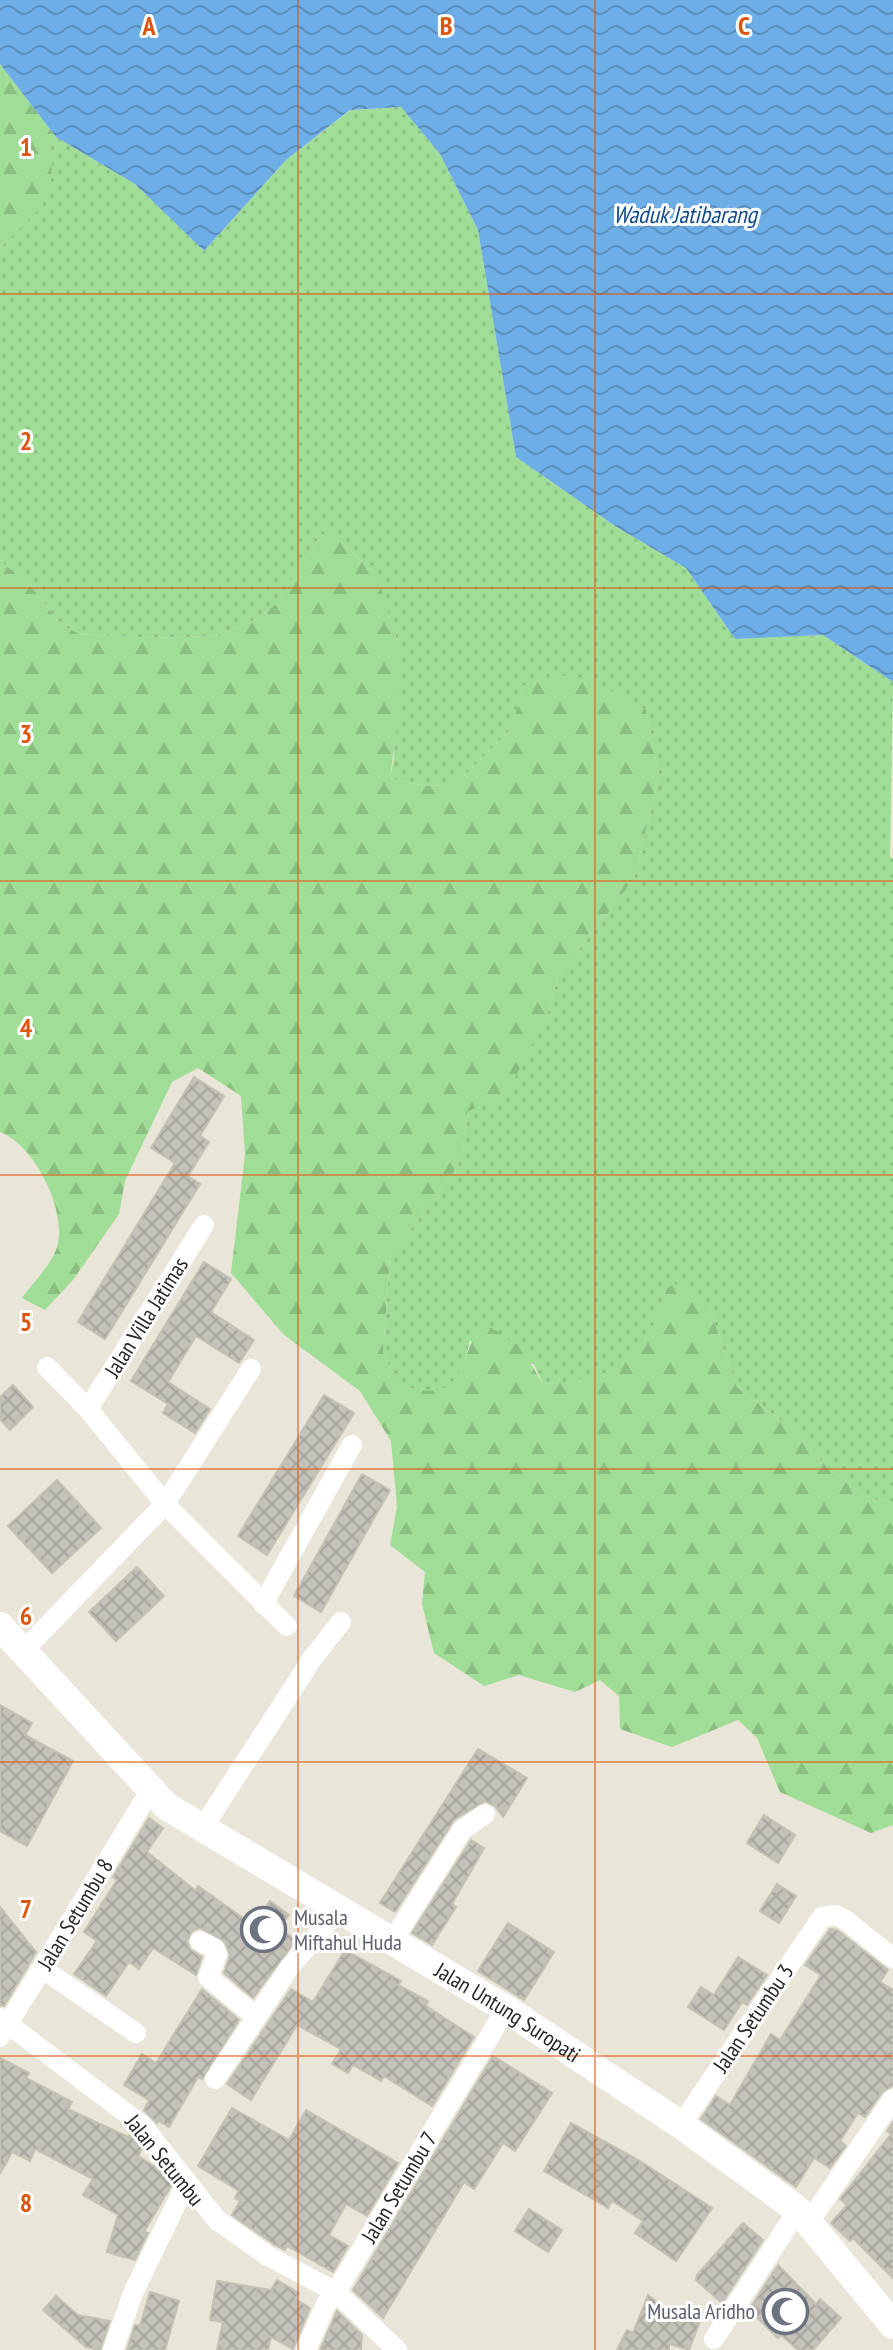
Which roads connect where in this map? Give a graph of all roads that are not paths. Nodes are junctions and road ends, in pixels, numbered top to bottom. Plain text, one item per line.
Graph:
1 (204, 1225) dead end
2 (47, 1367) dead end
3 (251, 1369) dead end
4 (88, 1409) junction
5 (352, 1445) dead end
6 (165, 1504) junction
7 (263, 1604) junction
8 (341, 1622) dead end
9 (0, 1626) edge
10 (287, 1626) dead end
11 (24, 1650) junction
12 (150, 1791) junction
13 (485, 1814) dead end
14 (202, 1829) junction
15 (340, 1908) junction
16 (393, 1940) junction
17 (200, 1941) dead end
18 (893, 1958) edge
19 (43, 1969) junction
20 (506, 2009) junction
21 (255, 2016) junction
22 (3, 2026) edge
23 (136, 2033) dead end
24 (215, 2079) dead end
25 (893, 2099) edge
26 (681, 2125) junction
27 (186, 2184) junction
28 (803, 2216) junction
29 (336, 2292) junction
30 (893, 2325) edge
31 (714, 2339) dead end
32 (113, 2350) edge
33 (306, 2350) edge
34 (397, 2350) edge

1 - 4 street, Jalan Villa Jatimas
2 - 4 street
3 - 6 street
4 - 6 street
5 - 7 street
6 - 7 street
6 - 11 street
7 - 10 street
8 - 14 street
9 - 11 main road, Jalan Untung Suropati
11 - 12 main road, Jalan Untung Suropati
12 - 14 main road, Jalan Untung Suropati
12 - 19 street, Jalan Setumbu 8
13 - 16 street
14 - 15 main road, Jalan Untung Suropati
15 - 16 main road, Jalan Untung Suropati
15 - 21 street
16 - 20 main road, Jalan Untung Suropati
17 - 21 street
18 - 26 street, Jalan Setumbu 3
19 - 22 street, Jalan Setumbu 8
19 - 23 street
20 - 26 main road, Jalan Untung Suropati
20 - 29 street, Jalan Setumbu 7
21 - 24 street
22 - 27 street, Jalan Setumbu
25 - 28 street
26 - 28 main road, Jalan Untung Suropati
27 - 29 street, Jalan Setumbu
27 - 32 street
28 - 30 main road, Jalan Untung Suropati
28 - 31 street
29 - 33 street, Jalan Setumbu 7
29 - 34 street

